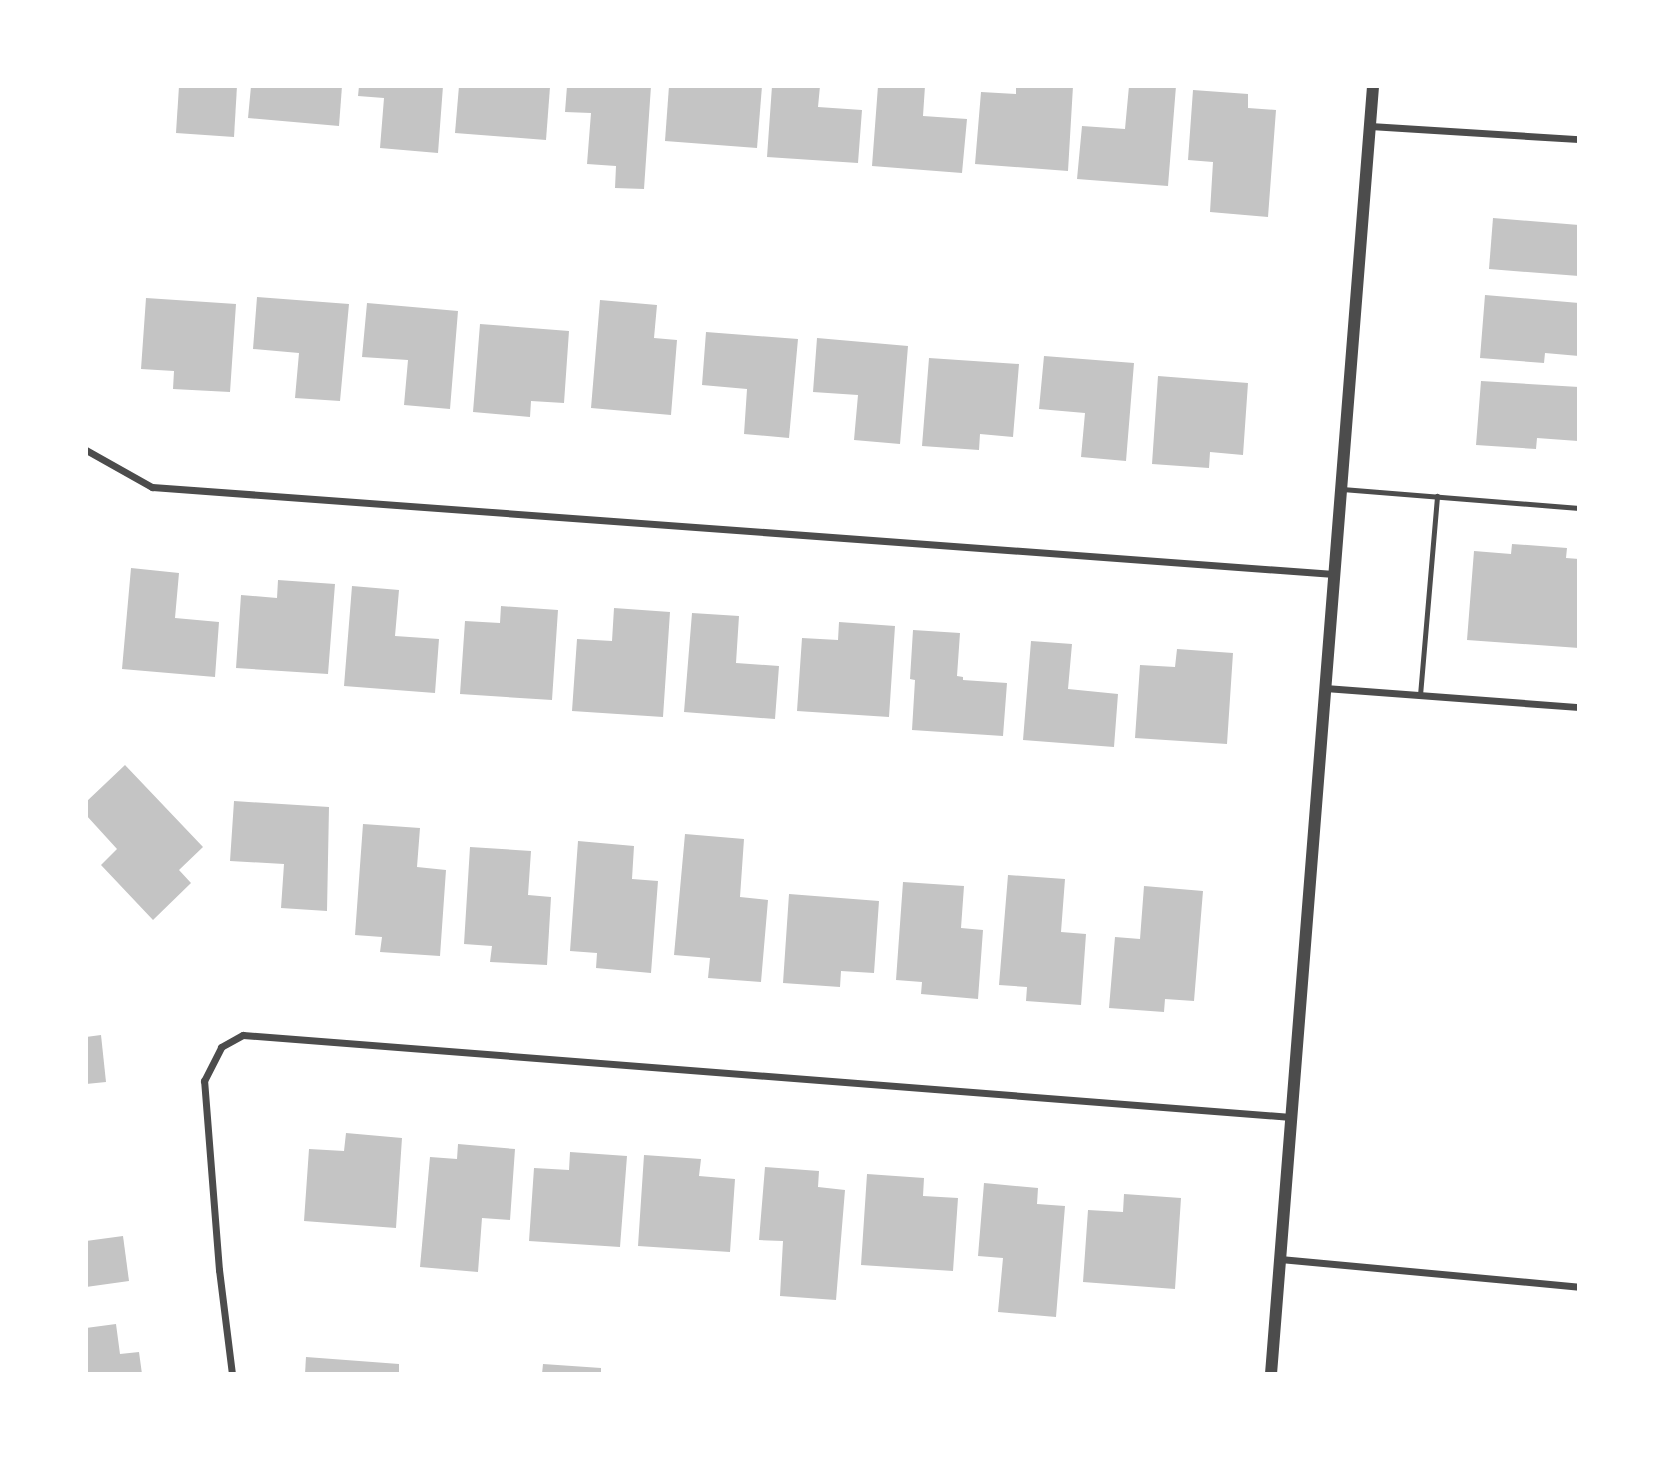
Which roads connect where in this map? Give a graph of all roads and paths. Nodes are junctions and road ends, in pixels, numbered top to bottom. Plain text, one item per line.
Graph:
1 (1373, 86) edge
2 (1370, 126) junction
3 (1579, 139) edge
4 (86, 450) edge
5 (1341, 488) junction
6 (1437, 496) junction
7 (1579, 508) edge
8 (1334, 574) junction
9 (1325, 688) junction
10 (1420, 695) junction
11 (1579, 707) edge
12 (1291, 1117) junction
13 (1280, 1259) junction
14 (1579, 1287) edge
15 (232, 1374) edge
16 (1271, 1374) edge

1 - 2 street
2 - 3 street
2 - 5 street
4 - 8 street
5 - 6 lane
5 - 8 street
6 - 7 lane
6 - 10 lane
8 - 9 street
9 - 10 street
9 - 12 street
10 - 11 street
12 - 13 street
12 - 15 street
13 - 14 street
13 - 16 street

